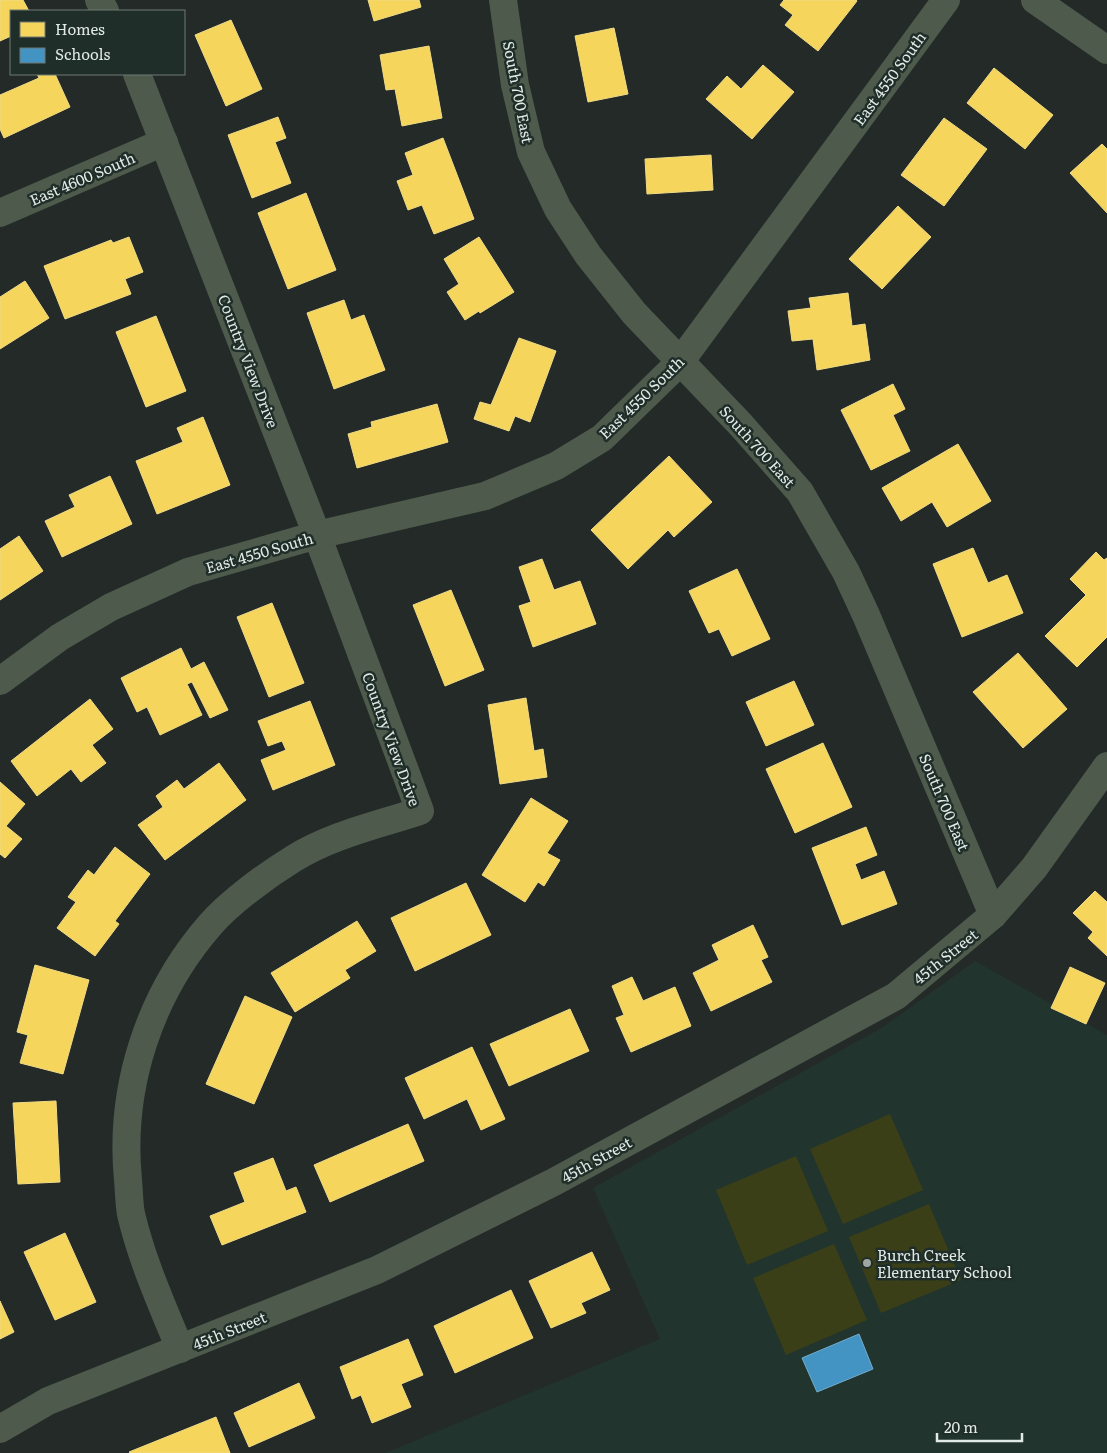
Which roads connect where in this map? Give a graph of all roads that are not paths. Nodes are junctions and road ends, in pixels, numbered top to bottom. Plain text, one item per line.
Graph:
1 (503, 0) edge
2 (946, 0) edge
3 (1035, 0) edge
4 (1107, 50) edge
5 (137, 75) edge
6 (164, 142) junction
7 (0, 213) edge
8 (680, 362) junction
9 (318, 535) junction
10 (0, 681) edge
11 (1107, 766) edge
12 (993, 916) junction
13 (180, 1349) junction
14 (0, 1429) edge

1 - 8 street, South 700 East
2 - 8 street, East 4550 South
3 - 4 street
5 - 6 street, Country View Drive
6 - 7 street, East 4600 South
6 - 9 street, Country View Drive
8 - 9 street, East 4550 South
8 - 12 street, South 700 East
9 - 10 street, East 4550 South
9 - 13 street, Country View Drive
11 - 12 street, 45th Street
12 - 13 street, 45th Street
13 - 14 street, 45th Street

